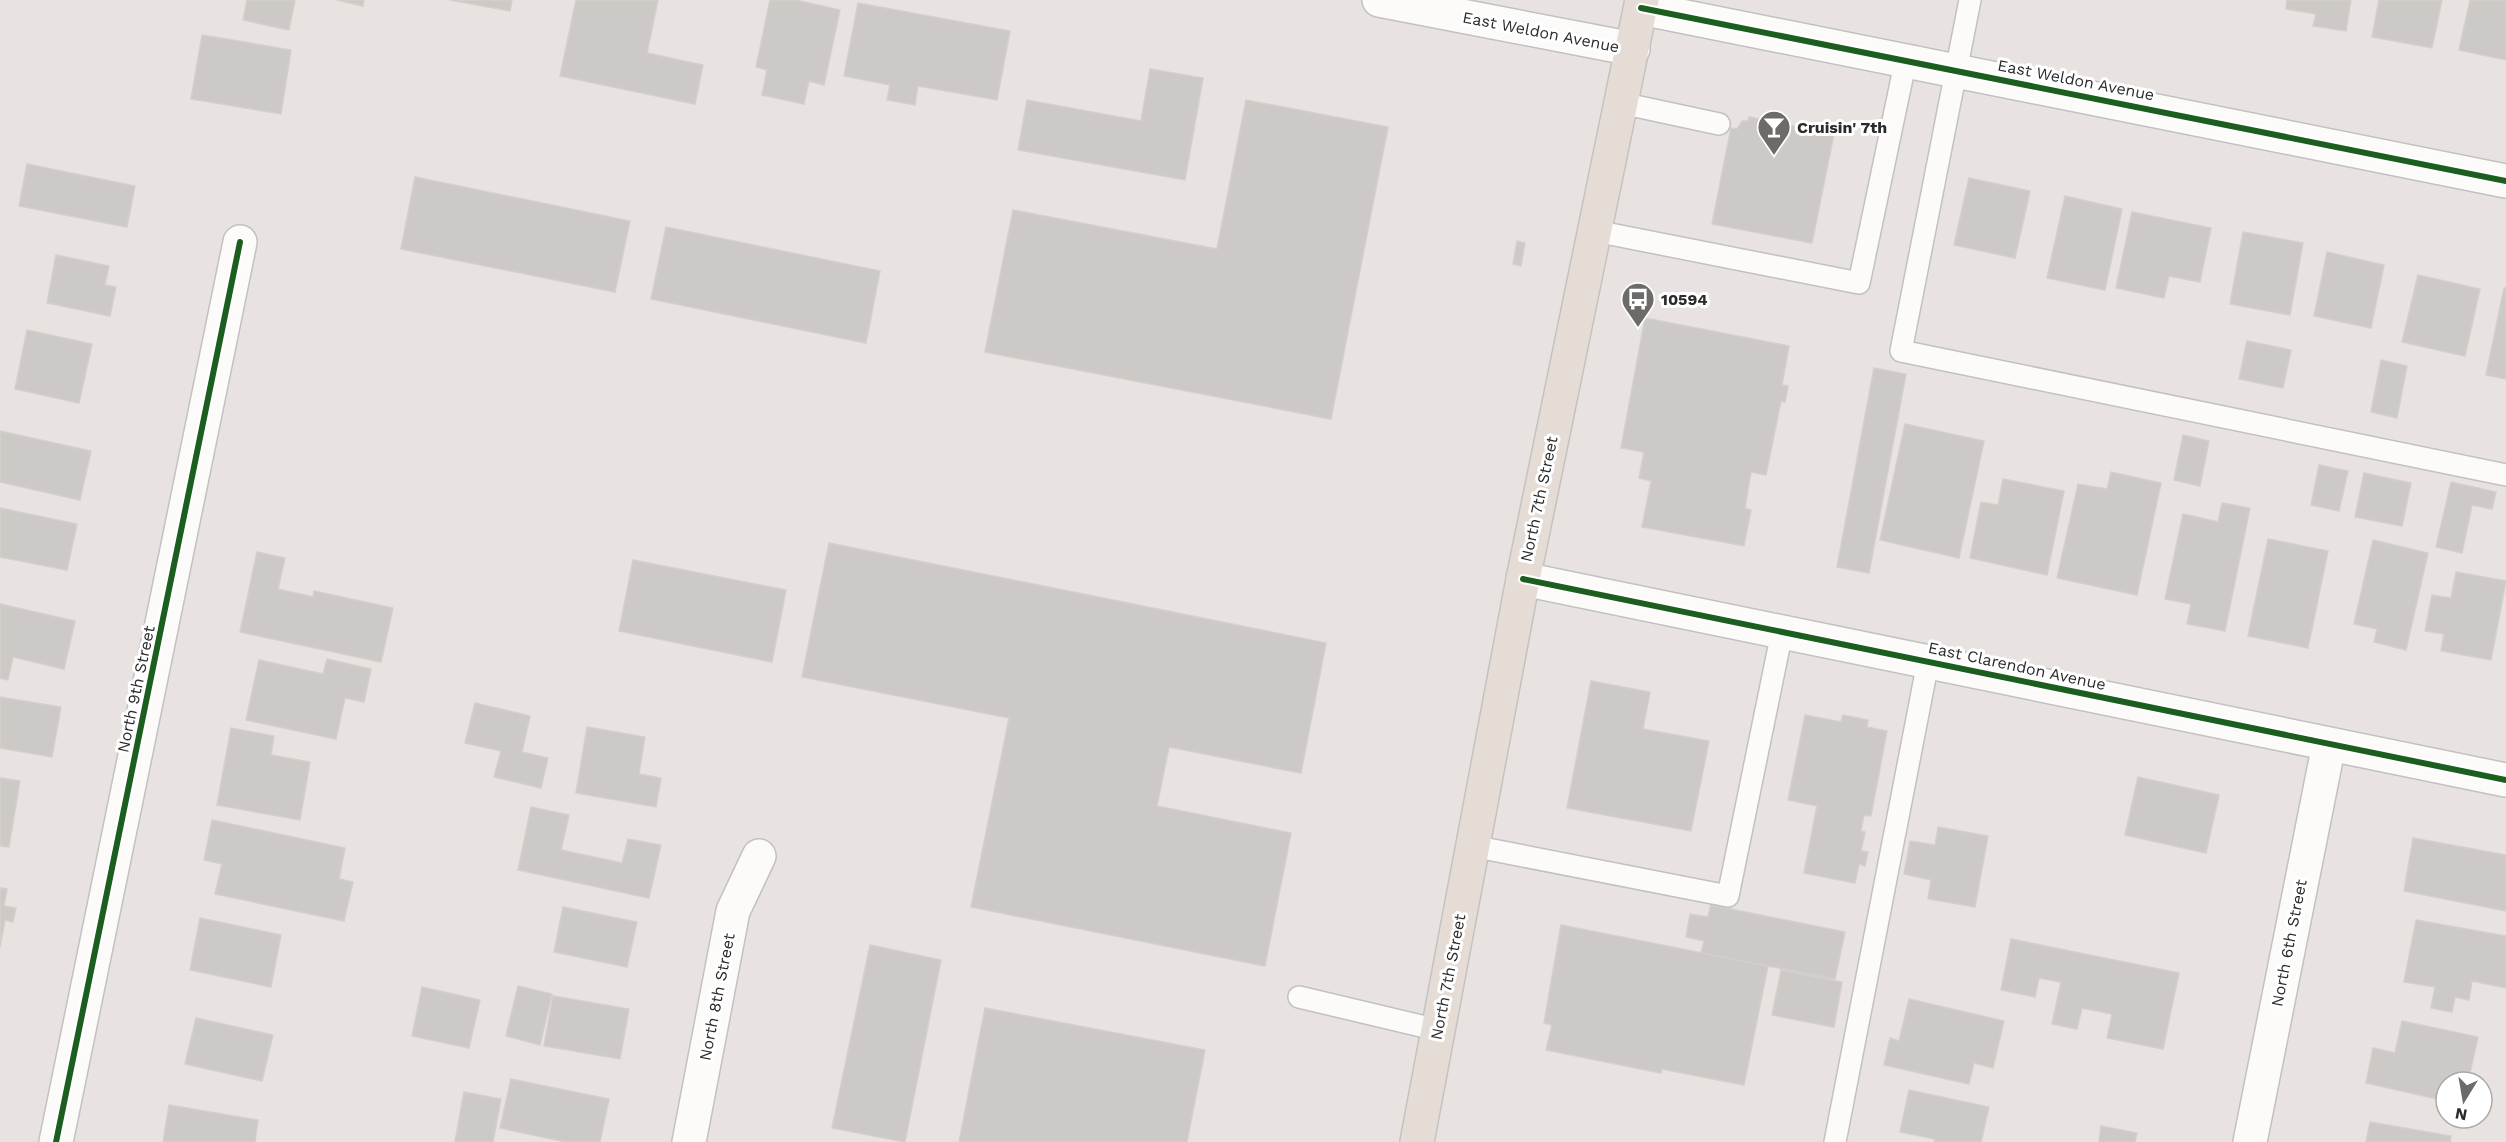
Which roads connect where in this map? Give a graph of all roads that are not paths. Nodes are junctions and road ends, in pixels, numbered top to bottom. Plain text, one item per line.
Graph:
1 (1379, 0) edge
2 (1970, 0) edge
3 (1642, 4) edge
4 (1633, 49) junction
5 (1906, 59) junction
6 (1956, 69) junction
7 (1621, 104) junction
8 (1719, 124) dead end
9 (2506, 181) edge
10 (1595, 231) junction
11 (240, 242) dead end
12 (2506, 476) edge
13 (1522, 579) junction
14 (1782, 632) junction
15 (1928, 662) junction
16 (2330, 744) junction
17 (2506, 780) edge
18 (1472, 846) junction
19 (759, 856) dead end
20 (1299, 997) dead end
21 (1438, 1030) junction
22 (56, 1142) edge
23 (690, 1142) edge
24 (1417, 1142) edge
25 (1835, 1142) edge
26 (2250, 1142) edge

1 - 4 street, East Weldon Avenue
2 - 6 lane
3 - 4 main road, North 7th Street
3 - 5 street, East Weldon Avenue
4 - 7 main road, North 7th Street
5 - 6 street, East Weldon Avenue
5 - 10 lane
6 - 9 street, East Weldon Avenue
6 - 12 lane
7 - 8 lane
7 - 10 main road, North 7th Street
10 - 13 main road, North 7th Street
11 - 22 street, North 9th Street
13 - 14 street, East Clarendon Avenue
13 - 18 main road, North 7th Street
14 - 15 street, East Clarendon Avenue
14 - 18 lane
15 - 16 street, East Clarendon Avenue
15 - 25 lane
16 - 17 street, East Clarendon Avenue
16 - 26 street, North 6th Street
18 - 21 main road, North 7th Street
19 - 23 street, North 8th Street
20 - 21 lane
21 - 24 main road, North 7th Street

